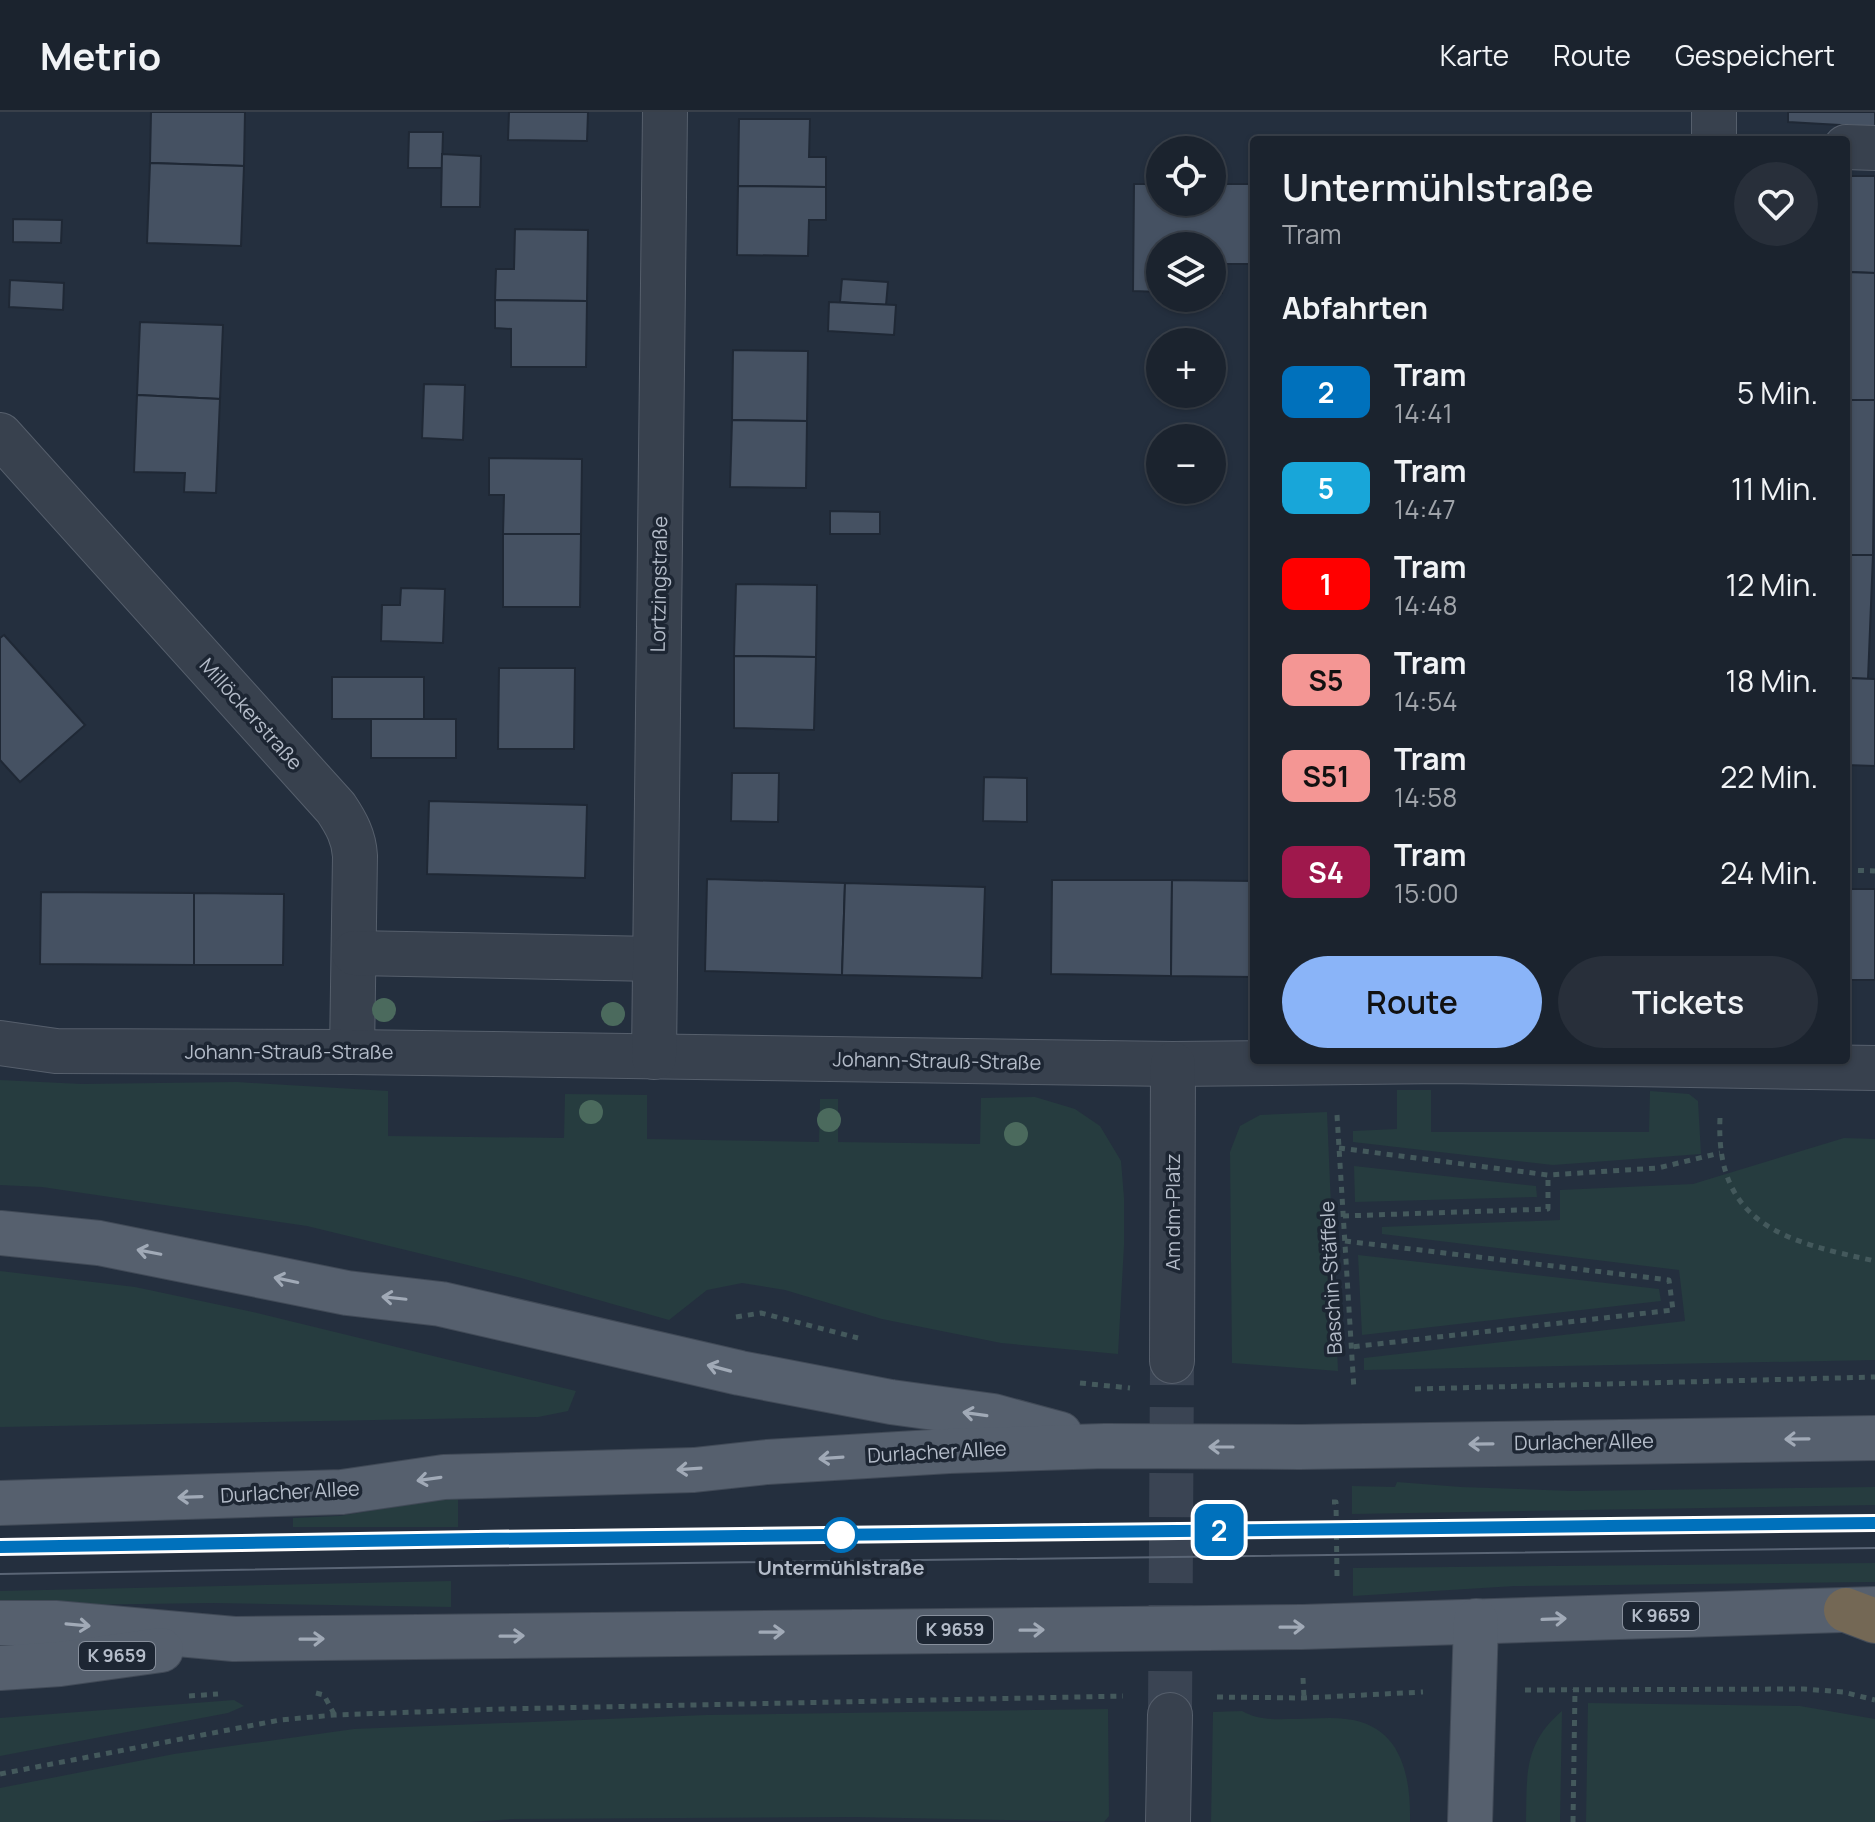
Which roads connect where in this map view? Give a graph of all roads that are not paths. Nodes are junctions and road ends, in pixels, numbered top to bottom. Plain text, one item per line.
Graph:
1 (665, 112) edge
2 (1714, 112) edge
3 (1714, 136) edge
4 (1850, 147) edge
5 (1875, 148) edge
6 (0, 435) edge
7 (354, 953) junction
8 (654, 959) junction
9 (0, 1043) edge
10 (352, 1052) junction
11 (654, 1057) junction
12 (1250, 1063) edge
13 (1173, 1064) junction
14 (1706, 1064) edge
15 (1875, 1068) edge
16 (0, 1233) edge
17 (1172, 1361) tunnel mouth
18 (1875, 1438) edge
19 (1105, 1446) junction
20 (0, 1503) edge
21 (1865, 1614) edge
22 (1476, 1621) junction
23 (0, 1623) edge
24 (234, 1639) junction
25 (0, 1668) edge
26 (1189, 1706) tunnel mouth
27 (1168, 1822) edge
28 (1470, 1822) edge

1 - 8 street, Lortzingstraße
2 - 3 street
4 - 5 street
6 - 7 street, Millöckerstraße
7 - 8 street
7 - 10 street, Millöckerstraße
8 - 11 street, Lortzingstraße
9 - 10 street, Johann-Strauß-Straße
10 - 11 street, Johann-Strauß-Straße
11 - 13 street, Johann-Strauß-Straße
12 - 13 street, Johann-Strauß-Straße
13 - 17 street, Am dm-Platz
14 - 15 street, Johann-Strauß-Straße
19 -> 16 main road
18 -> 19 main road, Durlacher Allee
19 -> 20 main road, Durlacher Allee
22 -> 21 main road, K 9659
24 -> 22 main road, K 9659
22 - 28 main road
23 -> 24 main road
24 - 25 main road, K 9659
26 - 27 street

